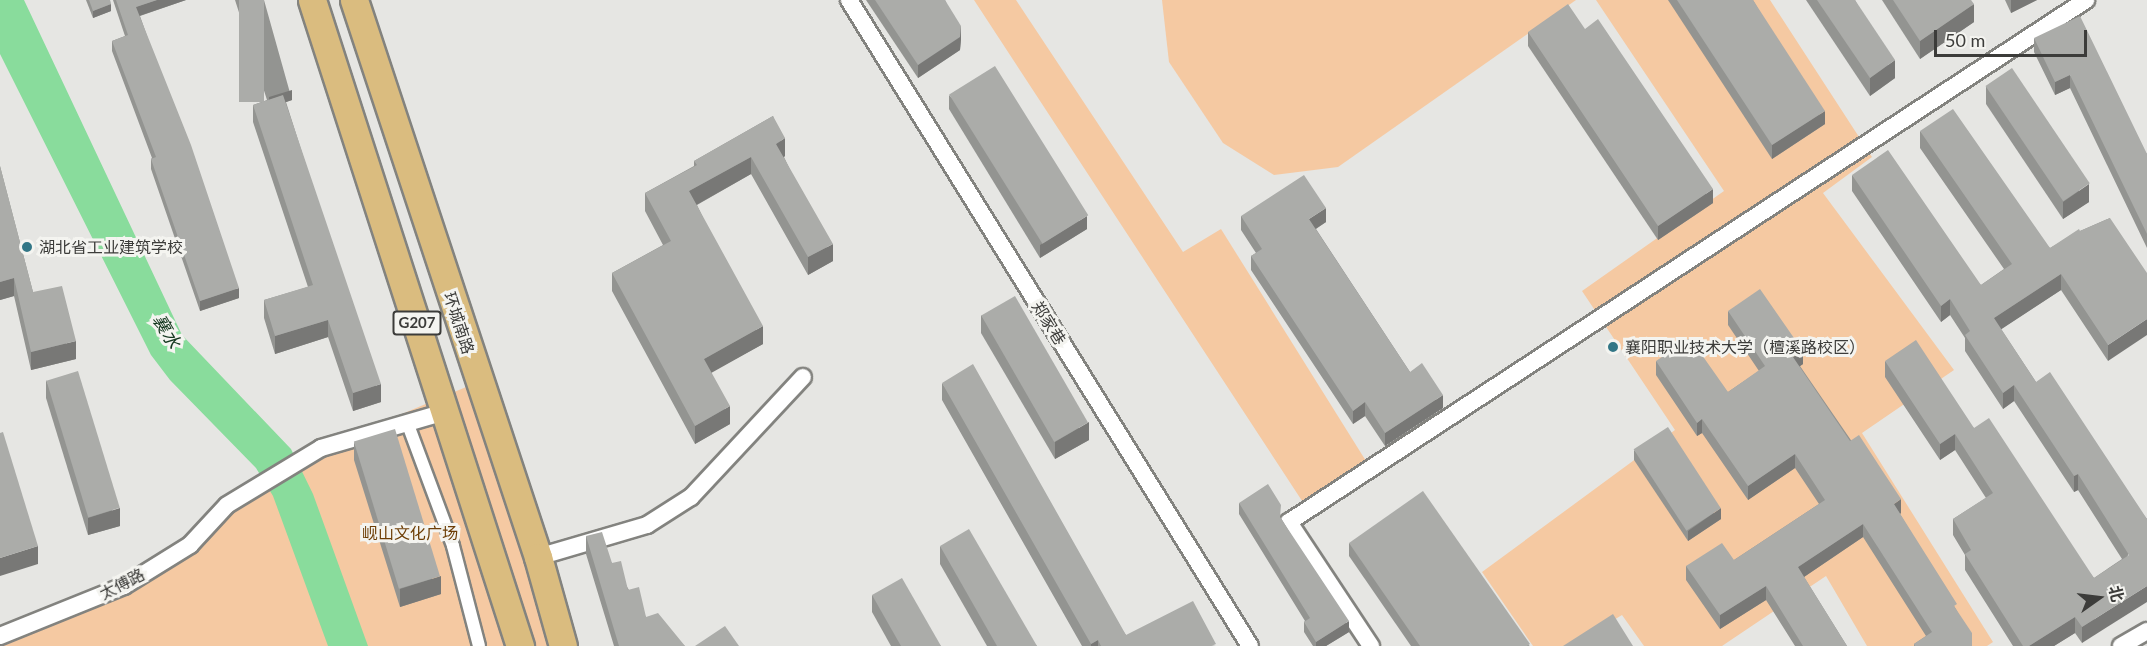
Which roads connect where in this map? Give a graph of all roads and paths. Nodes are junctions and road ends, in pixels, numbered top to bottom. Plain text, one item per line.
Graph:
1 (312, 0) edge
2 (354, 0) edge
3 (849, 0) edge
4 (2086, 0) edge
5 (803, 377) dead end
6 (445, 411) junction
7 (407, 422) junction
8 (538, 557) junction
9 (2147, 631) edge
10 (0, 636) edge
11 (479, 646) edge
12 (520, 646) edge
13 (563, 646) edge
14 (1250, 646) edge
15 (1371, 646) edge
16 (2121, 646) edge

1 - 6 highway, G207
2 - 8 highway, 环城南路
3 - 14 street, 郑家巷
4 - 15 street
5 - 8 street
6 - 7 street, 太傅路
6 - 12 highway, G207
7 - 10 street, 太傅路
7 - 11 street
8 - 13 highway, 环城南路
9 - 16 street

